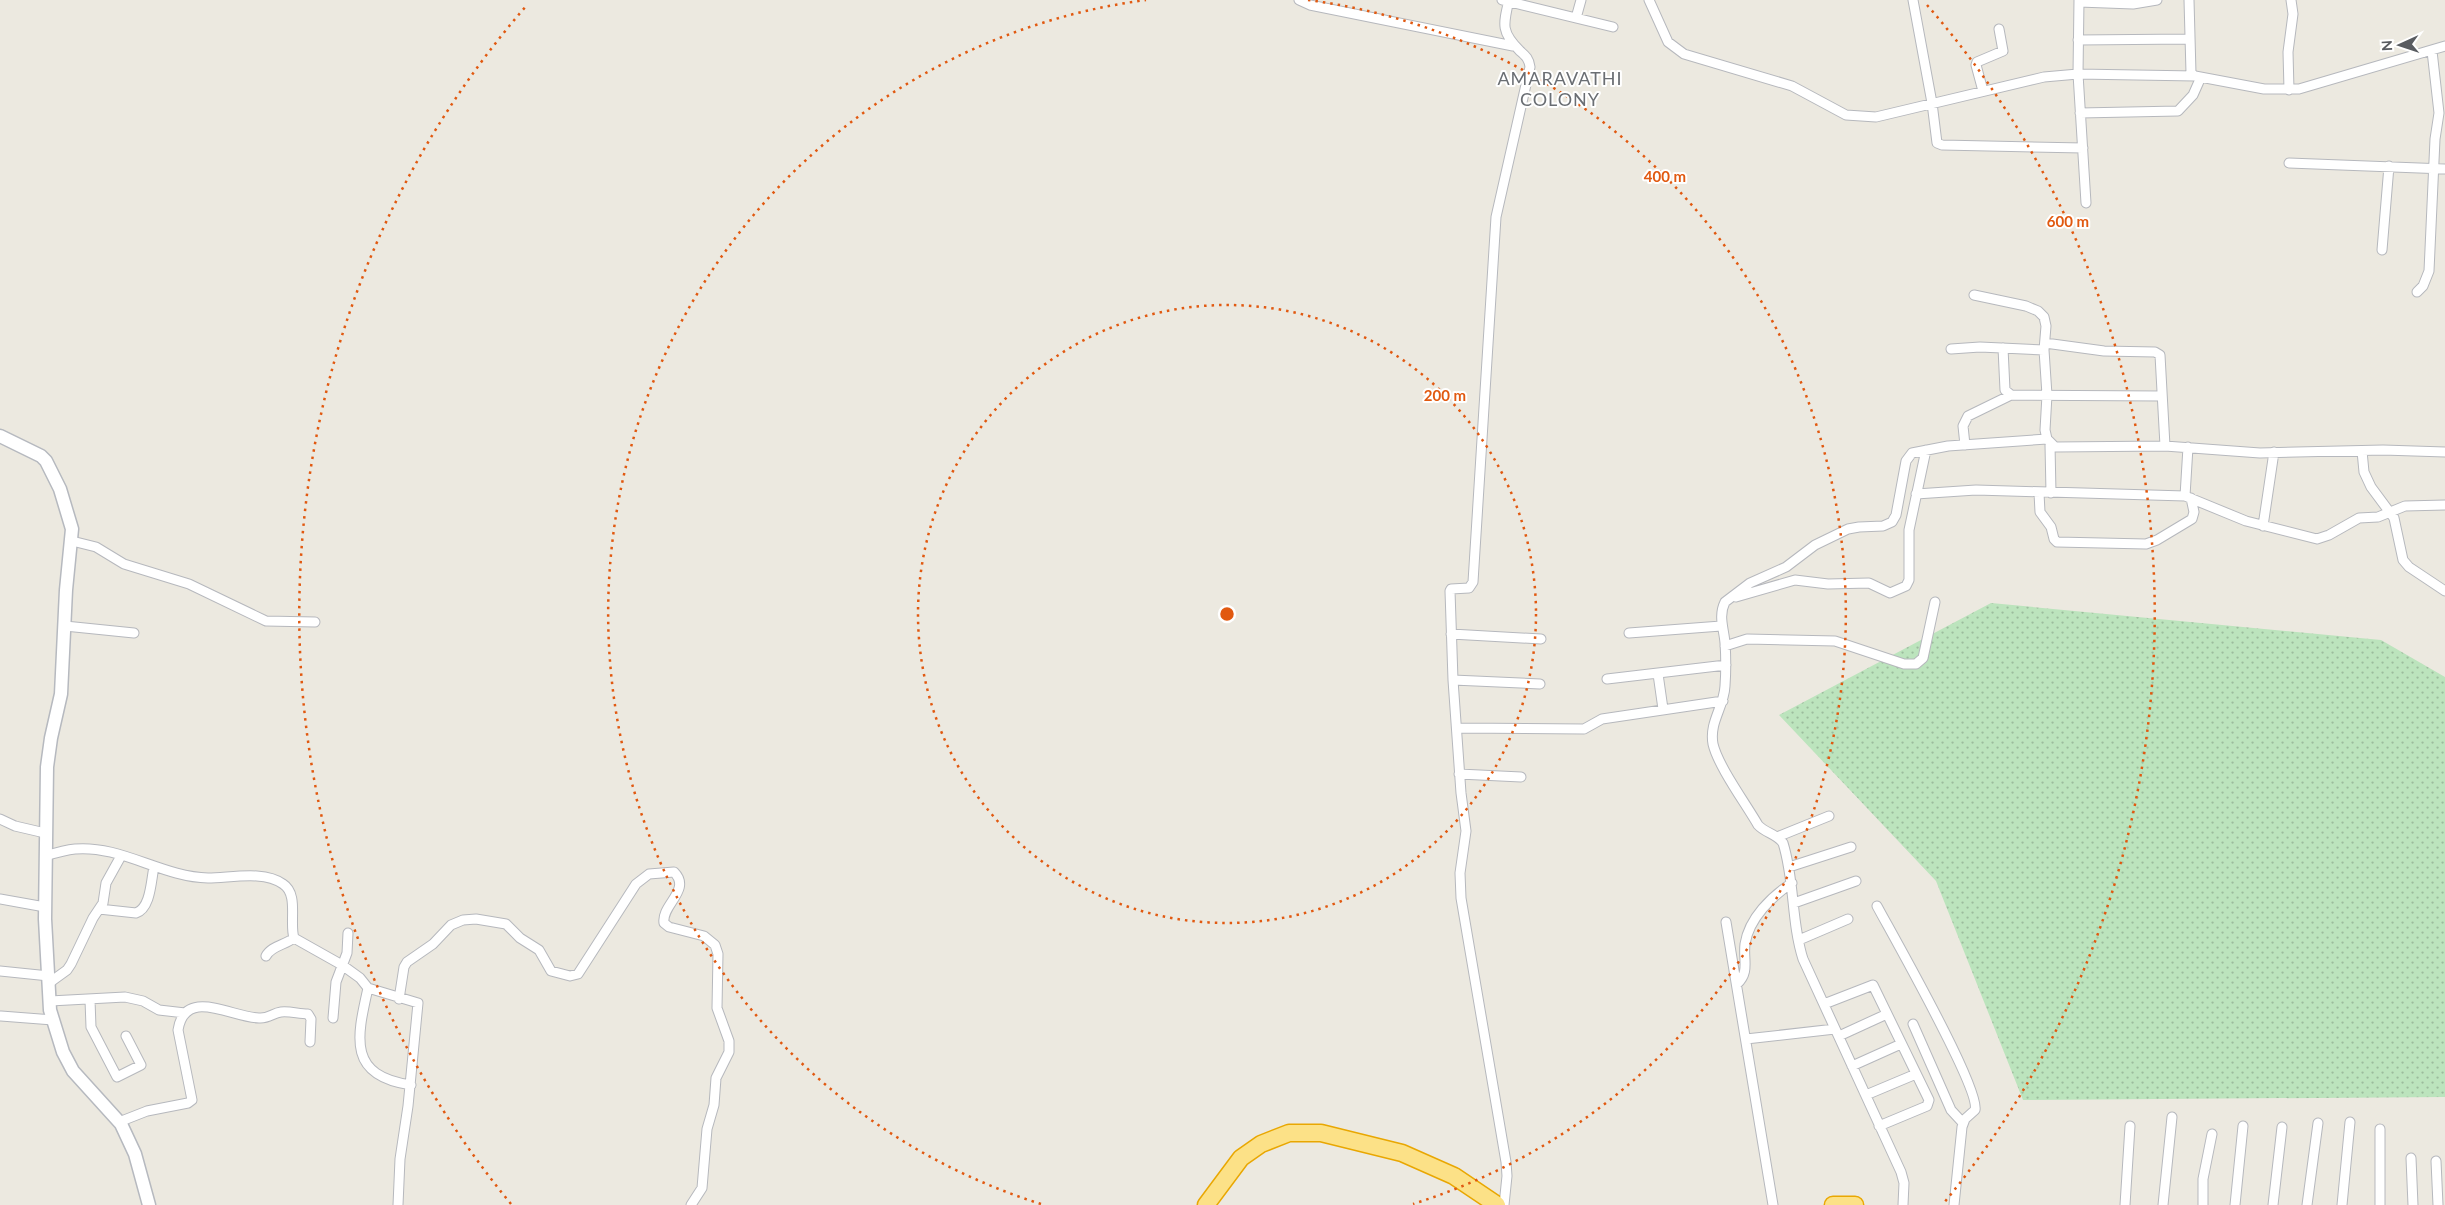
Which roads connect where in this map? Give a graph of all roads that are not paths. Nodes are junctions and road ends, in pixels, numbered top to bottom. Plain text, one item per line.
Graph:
1 (1299, 0) edge
2 (1506, 0) edge
3 (1581, 0) edge
4 (1649, 0) edge
5 (1913, 0) edge
6 (2156, 0) edge
7 (2189, 0) edge
8 (2291, 0) edge
9 (2079, 1) edge
10 (1576, 18) junction
11 (1613, 27) dead end
12 (1999, 29) dead end
13 (2189, 39) junction
14 (2078, 40) junction
15 (1515, 46) junction
16 (2445, 46) edge
17 (2432, 51) junction
18 (2078, 74) junction
19 (2198, 76) junction
20 (2289, 90) junction
21 (1983, 91) junction
22 (1932, 103) junction
23 (2080, 113) junction
24 (2083, 148) junction
25 (2290, 163) dead end
26 (2389, 166) junction
27 (2434, 169) junction
28 (2445, 169) edge
29 (2086, 203) dead end
30 (2382, 250) dead end
31 (2418, 292) dead end
32 (1974, 295) dead end
33 (2044, 346) junction
34 (2003, 348) junction
35 (1951, 349) dead end
36 (2011, 395) junction
37 (2047, 395) junction
38 (2162, 396) junction
39 (0, 436) edge
40 (2049, 442) junction
41 (1965, 445) junction
42 (2165, 446) junction
43 (2188, 447) junction
44 (1926, 450) junction
45 (2362, 451) junction
46 (2274, 452) junction
47 (2445, 452) edge
48 (2039, 493) junction
49 (2051, 493) junction
50 (1916, 494) junction
51 (2188, 497) junction
52 (2445, 505) edge
53 (2391, 513) junction
54 (2263, 526) junction
55 (72, 541) junction
56 (2445, 592) edge
57 (1731, 598) junction
58 (1935, 602) dead end
59 (315, 622) dead end
60 (65, 626) junction
61 (1721, 626) junction
62 (134, 633) dead end
63 (1629, 633) dead end
64 (1451, 634) junction
65 (1541, 639) dead end
66 (1725, 646) junction
67 (1726, 665) junction
68 (1658, 674) junction
69 (1453, 680) junction
70 (1607, 680) dead end
71 (1540, 684) dead end
72 (1723, 700) junction
73 (1664, 709) junction
74 (1458, 728) junction
75 (1459, 774) junction
76 (1521, 776) dead end
77 (1829, 816) dead end
78 (0, 819) edge
79 (45, 833) junction
80 (1777, 837) junction
81 (1851, 847) dead end
82 (45, 856) junction
83 (121, 856) junction
84 (154, 867) junction
85 (1789, 867) junction
86 (1856, 881) dead end
87 (1792, 883) junction
88 (0, 899) edge
89 (1794, 902) junction
90 (1877, 906) dead end
91 (45, 907) junction
92 (100, 908) junction
93 (1848, 919) dead end
94 (1726, 922) dead end
95 (348, 933) dead end
96 (294, 938) junction
97 (1799, 940) junction
98 (266, 956) dead end
99 (342, 965) junction
100 (0, 971) edge
101 (49, 979) junction
102 (1737, 984) junction
103 (368, 988) junction
104 (398, 998) junction
105 (90, 1000) junction
106 (50, 1001) junction
107 (1824, 1004) junction
108 (184, 1013) junction
109 (1887, 1014) junction
110 (1, 1016) edge
111 (333, 1018) dead end
112 (53, 1020) junction
113 (1914, 1024) dead end
114 (1837, 1032) junction
115 (126, 1036) dead end
116 (1746, 1039) junction
117 (310, 1042) dead end
118 (1901, 1044) junction
119 (1852, 1066) junction
120 (1916, 1074) junction
121 (411, 1085) junction
122 (1866, 1095) junction
123 (2172, 1117) dead end
124 (119, 1122) junction
125 (2350, 1122) dead end
126 (1963, 1123) junction
127 (2318, 1123) dead end
128 (1879, 1126) junction
129 (2130, 1126) dead end
130 (2243, 1126) dead end
131 (2282, 1127) dead end
132 (2380, 1129) dead end
133 (2212, 1134) dead end
134 (2411, 1158) dead end
135 (2436, 1161) dead end
136 (149, 1205) edge
137 (398, 1205) edge
138 (691, 1205) edge
139 (1206, 1205) edge
140 (1497, 1205) edge
141 (1504, 1205) edge
142 (1773, 1205) edge
143 (1833, 1205) edge
144 (1855, 1205) edge
145 (1903, 1205) edge
146 (1954, 1205) edge
147 (2125, 1205) edge
148 (2163, 1205) edge
149 (2203, 1205) edge
150 (2235, 1205) edge
151 (2273, 1205) edge
152 (2307, 1205) edge
153 (2342, 1205) edge
154 (2380, 1205) edge
155 (2413, 1205) edge
156 (2438, 1205) edge

1 - 15 street
2 - 10 street
2 - 15 street
3 - 10 street
4 - 22 street
5 - 22 street
6 - 9 street
7 - 13 street
8 - 20 street
9 - 14 street
10 - 11 street
12 - 21 street
13 - 14 street
13 - 19 street
14 - 18 street
15 - 64 street
16 - 17 street
17 - 20 street
17 - 27 street
18 - 19 street
18 - 21 street
18 - 23 street
19 - 20 street
19 - 23 street
21 - 22 street
22 - 24 street
23 - 24 street
24 - 29 street
25 - 26 street
26 - 27 street
26 - 30 street
27 - 28 street
27 - 31 street
32 - 33 street
33 - 34 street
33 - 37 street
33 - 38 street
34 - 35 street
34 - 36 street
36 - 37 street
36 - 41 street
37 - 38 street
37 - 40 street
38 - 42 street
39 - 55 street
40 - 41 street
40 - 42 street
40 - 49 street
41 - 44 street
42 - 43 street
43 - 46 street
43 - 51 street
44 - 50 street
44 - 57 street
45 - 46 street
45 - 47 street
45 - 53 street
46 - 54 street
48 - 49 street
48 - 50 street
48 - 51 street
49 - 51 street
50 - 57 street
51 - 54 street
52 - 53 street
53 - 54 street
53 - 56 street
55 - 59 street
55 - 60 street
57 - 61 street
58 - 66 street
60 - 62 street
60 - 79 street
61 - 63 street
61 - 66 street
64 - 65 street
64 - 69 street
66 - 67 street
67 - 68 street
67 - 72 street
68 - 70 street
68 - 73 street
69 - 71 street
69 - 74 street
72 - 73 street
72 - 80 street
73 - 74 street
74 - 75 street
75 - 76 street
75 - 141 street
77 - 80 street
78 - 79 street
79 - 82 street
80 - 85 street
81 - 85 street
82 - 83 street
82 - 91 street
83 - 84 street
83 - 92 street
84 - 92 street
84 - 96 street
85 - 87 street
86 - 89 street
87 - 89 street
87 - 102 street
88 - 91 street
89 - 97 street
90 - 126 street
91 - 101 street
92 - 101 street
93 - 97 street
94 - 102 street
95 - 99 street
96 - 98 street
96 - 99 street
97 - 107 street
99 - 103 street
99 - 111 street
100 - 101 street
101 - 106 street
102 - 116 street
103 - 104 street
103 - 121 street
104 - 121 street
104 - 138 street
105 - 106 street
105 - 108 street
105 - 115 street
106 - 112 street
107 - 109 street
107 - 114 street
108 - 117 street
108 - 124 street
109 - 114 street
109 - 118 street
110 - 112 street
112 - 124 street
113 - 126 street
114 - 116 street
114 - 119 street
116 - 142 street
118 - 119 street
118 - 120 street
119 - 122 street
120 - 122 street
120 - 128 street
121 - 137 street
122 - 128 street
123 - 148 street
124 - 136 street
125 - 153 street
126 - 146 street
127 - 152 street
128 - 145 street
129 - 147 street
130 - 150 street
131 - 151 street
132 - 154 street
133 - 149 street
134 - 155 street
135 - 156 street
139 - 140 highway
143 - 144 highway

